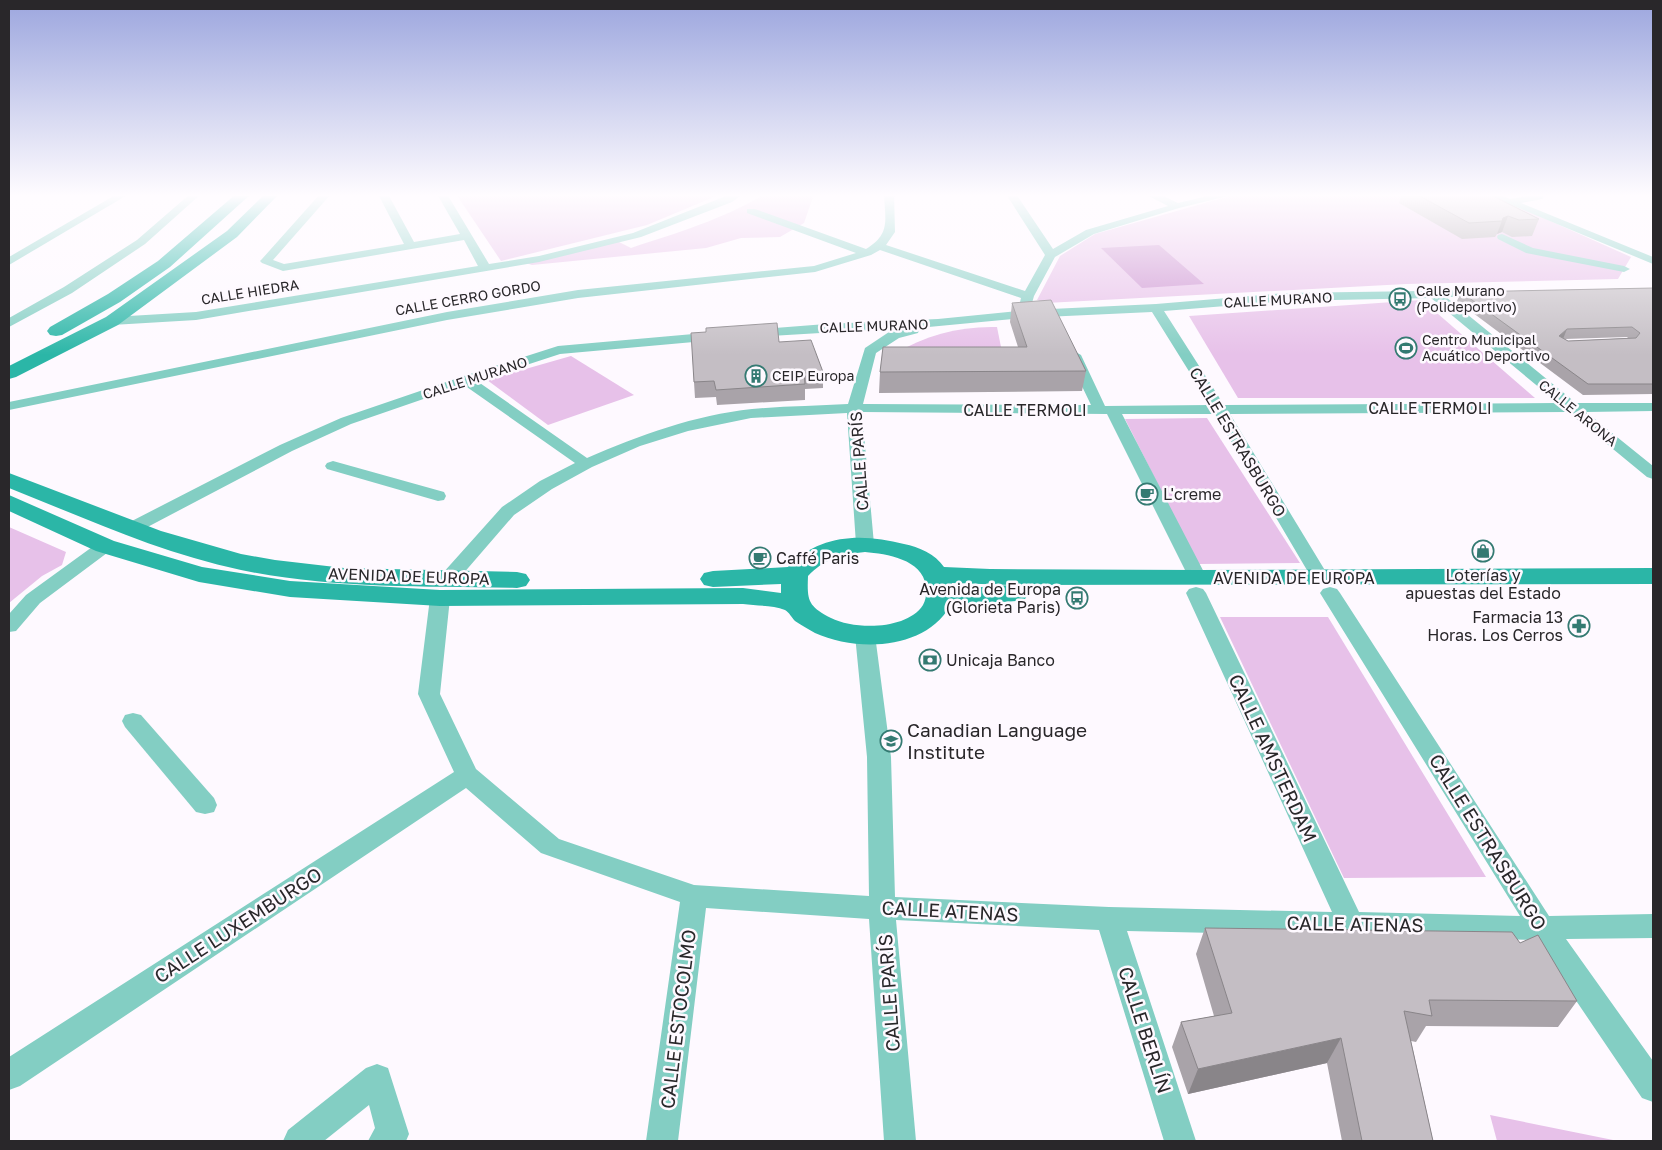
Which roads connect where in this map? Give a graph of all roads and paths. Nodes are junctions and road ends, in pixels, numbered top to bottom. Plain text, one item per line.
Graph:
1 (33, 248) edge
2 (132, 248) edge
3 (183, 248) edge
4 (213, 248) edge
5 (278, 248) edge
6 (400, 248) edge
7 (474, 248) edge
8 (586, 248) edge
9 (866, 248) edge
10 (875, 248) edge
11 (1045, 248) edge
12 (1063, 248) edge
13 (1523, 248) edge
14 (1619, 248) edge
15 (873, 250) junction
16 (1050, 255) junction
17 (9, 262) edge
18 (1653, 262) edge
19 (486, 269) junction
20 (1624, 269) dead end
21 (1494, 293) edge
22 (1434, 294) junction
23 (1028, 296) junction
24 (1156, 308) junction
25 (1054, 313) junction
26 (1023, 314) junction
27 (112, 321) junction
28 (9, 323) edge
29 (938, 324) junction
30 (826, 328) junction
31 (45, 337) dead end
32 (27, 346) dead end
33 (870, 351) junction
34 (9, 356) edge
35 (9, 373) edge
36 (466, 380) junction
37 (9, 406) edge
38 (1570, 407) junction
39 (854, 408) junction
40 (1219, 408) junction
41 (1653, 408) edge
42 (1106, 410) junction
43 (586, 464) junction
44 (333, 466) dead end
45 (1653, 474) edge
46 (9, 480) edge
47 (438, 496) dead end
48 (9, 502) edge
49 (132, 528) junction
50 (865, 544) junction
51 (105, 546) junction
52 (795, 575) junction
53 (1653, 576) edge
54 (1325, 585) junction
55 (938, 586) junction
56 (1197, 586) junction
57 (445, 588) junction
58 (1653, 592) edge
59 (795, 603) junction
60 (9, 626) edge
61 (865, 635) junction
62 (133, 721) dead end
63 (468, 775) junction
64 (205, 805) dead end
65 (694, 896) junction
66 (882, 908) junction
67 (1109, 919) junction
68 (1351, 924) junction
69 (1653, 926) edge
70 (1542, 928) junction
71 (9, 1075) edge
72 (1653, 1087) edge
73 (299, 1141) edge
74 (384, 1141) edge
75 (662, 1141) edge
76 (900, 1141) edge
77 (1180, 1141) edge

1 - 17 street
2 - 28 street
3 - 31 main road
4 - 27 main road
5 - 6 street
7 - 19 street
8 - 19 street, CALLE HIEDRA
9 - 15 street
10 - 15 street
11 - 16 street
12 - 16 street
13 - 20 street
14 - 18 street
15 - 23 street
15 - 37 street, CALLE CERRO GORDO
16 - 23 street
19 - 27 street, CALLE HIEDRA
21 - 22 street, CALLE MURANO
22 - 24 street, CALLE MURANO
22 - 38 street, CALLE ARONA
23 - 26 street
24 - 25 street, CALLE MURANO
24 - 40 street, CALLE ESTRASBURGO
25 - 26 street, CALLE MURANO
25 - 42 street, CALLE AMSTERDAM
26 - 29 street, CALLE MURANO
27 - 35 main road
29 - 30 street, CALLE MURANO
29 - 33 street
30 - 33 street
30 - 36 street, CALLE MURANO
32 - 34 main road
33 - 39 street, CALLE PARÍS
36 - 43 street
36 - 49 street, CALLE MURANO
38 - 40 street, CALLE TERMOLI
38 - 41 street, CALLE TERMOLI
38 - 45 street, CALLE ARONA
39 - 42 street, CALLE TERMOLI
39 - 43 street, CALLE TERMOLI
39 - 50 street, CALLE PARÍS
40 - 42 street, CALLE TERMOLI
40 - 54 street, CALLE ESTRASBURGO
42 - 56 street, CALLE AMSTERDAM
43 - 57 street, CALLE TERMOLI
44 - 47 street
46 - 49 main road, AVENIDA DE EUROPA
48 - 51 main road
49 - 57 main road, AVENIDA DE EUROPA
50 - 52 main road
50 - 55 main road
51 - 57 main road
51 - 60 street
52 - 57 main road, AVENIDA DE EUROPA
52 - 59 main road
53 - 54 main road, AVENIDA DE EUROPA
54 - 56 main road, AVENIDA DE EUROPA
54 - 58 main road, AVENIDA DE EUROPA
54 - 70 street, CALLE ESTRASBURGO
55 - 56 main road, AVENIDA DE EUROPA
55 - 61 main road
56 - 68 street, CALLE AMSTERDAM
57 - 59 main road
57 - 63 street, CALLE ATENAS
59 - 61 main road
61 - 66 street, CALLE PARÍS
62 - 64 street
63 - 65 street, CALLE ATENAS
63 - 71 street, CALLE LUXEMBURGO
65 - 66 street, CALLE ATENAS
65 - 75 street, CALLE ESTOCOLMO
66 - 67 street, CALLE ATENAS
66 - 76 street, CALLE PARÍS
67 - 68 street, CALLE ATENAS
67 - 77 street, CALLE BERLÍN
68 - 70 street, CALLE ATENAS
69 - 70 street, CALLE ATENAS
70 - 72 street, CALLE ESTRASBURGO
73 - 74 street

